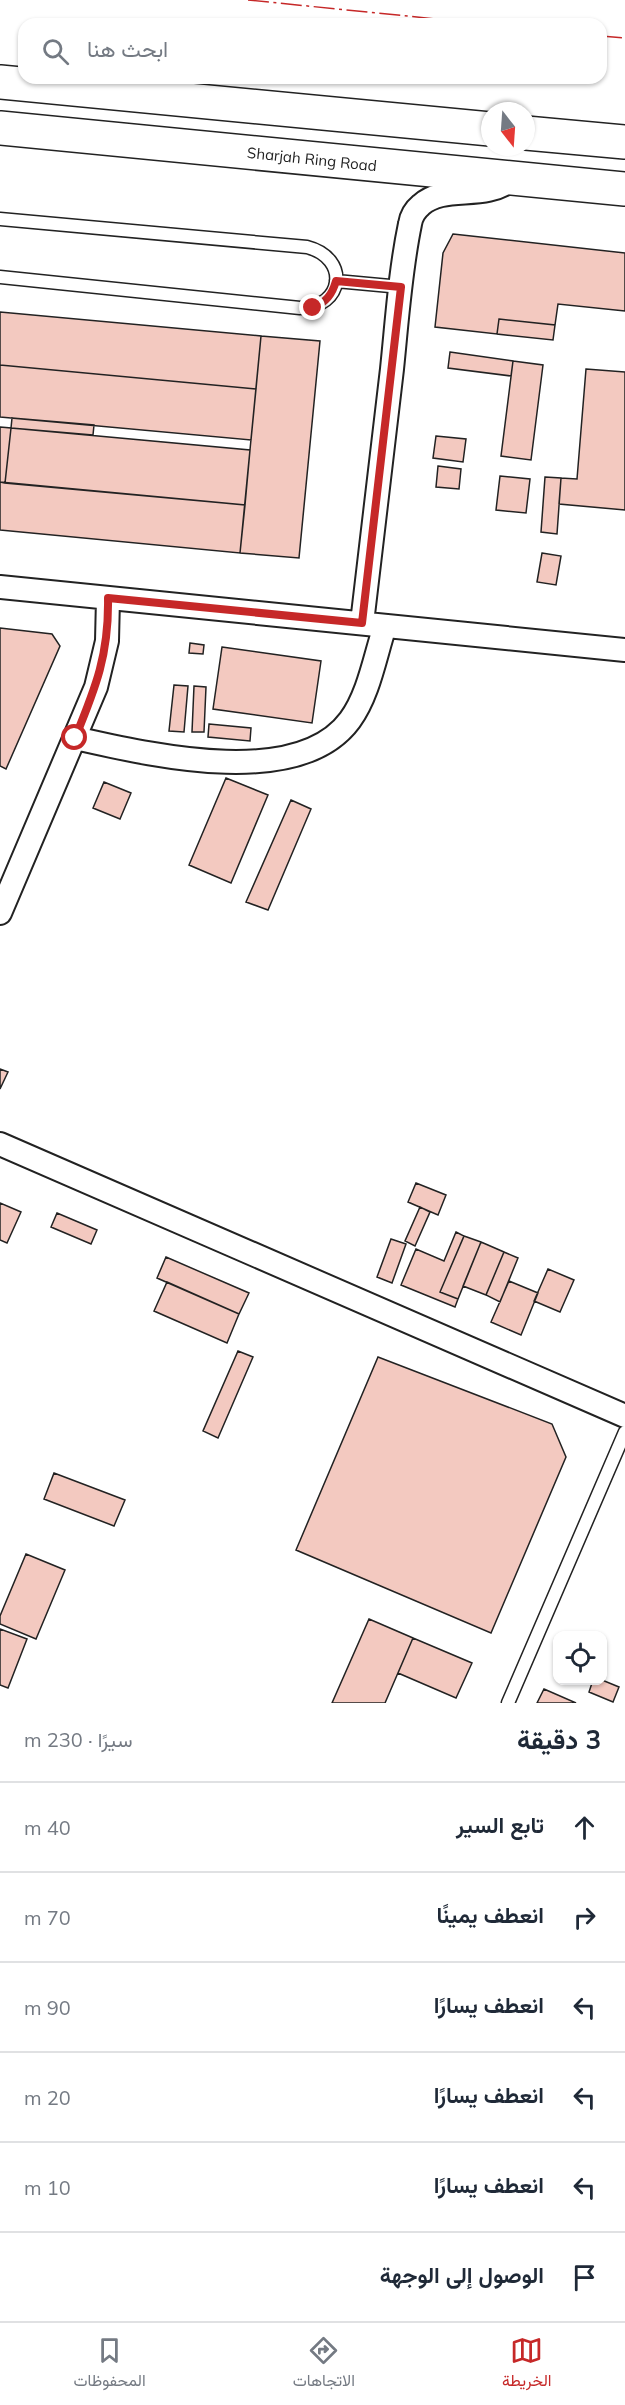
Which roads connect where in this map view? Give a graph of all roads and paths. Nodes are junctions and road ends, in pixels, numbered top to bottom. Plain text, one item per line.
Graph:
1 (0, 82) edge
2 (18, 84) edge
3 (21, 84) edge
4 (0, 128) edge
5 (481, 128) edge
6 (535, 134) edge
7 (625, 142) edge
8 (513, 178) junction
9 (625, 189) edge
10 (0, 219) edge
11 (0, 278) edge
12 (336, 281) junction
13 (401, 287) junction
14 (0, 587) edge
15 (108, 598) junction
16 (362, 623) junction
17 (385, 626) junction
18 (625, 650) edge
19 (75, 738) junction
20 (0, 913) edge
21 (0, 1144) edge
22 (625, 1416) edge
23 (625, 1432) edge
24 (508, 1703) edge

1 - 2 highway
3 - 5 highway
4 - 8 highway, Sharjah Ring Road
6 - 7 highway
8 - 9 highway, Sharjah Ring Road
8 - 13 street
10 - 12 lane
11 - 12 lane
12 - 13 lane
13 - 16 street
14 - 15 street
15 - 16 street
15 - 19 street
16 - 17 street
17 - 18 street
17 - 19 street
19 - 20 street
21 - 22 street
23 - 24 lane

